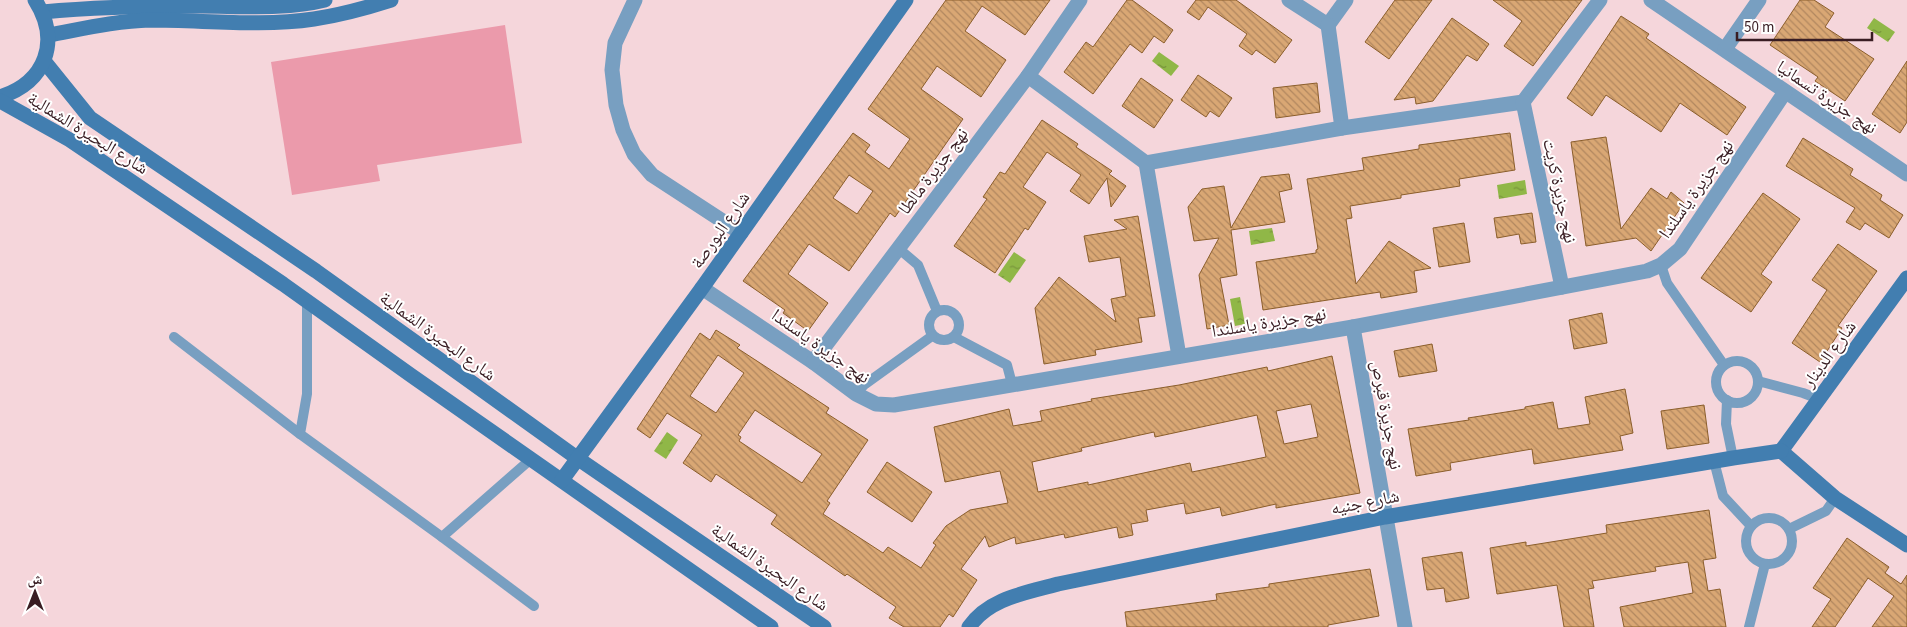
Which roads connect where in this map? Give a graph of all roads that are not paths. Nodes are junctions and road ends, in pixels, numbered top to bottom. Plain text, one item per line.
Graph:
1 (325, 0) edge
2 (392, 0) edge
3 (635, 0) edge
4 (906, 0) edge
5 (1080, 0) edge
6 (1289, 0) edge
7 (1346, 0) edge
8 (1600, 0) edge
9 (1651, 0) edge
10 (1759, 0) edge
11 (39, 6) edge
12 (1328, 25) junction
13 (49, 35) junction
14 (1725, 49) junction
15 (44, 61) junction
16 (1028, 76) junction
17 (1785, 92) junction
18 (0, 96) edge
19 (0, 101) edge
20 (1523, 102) junction
21 (1342, 128) junction
22 (1146, 164) junction
23 (1907, 174) edge
24 (741, 233) junction
25 (898, 248) junction
26 (1661, 265) junction
27 (1907, 278) edge
28 (1562, 287) junction
29 (702, 288) junction
30 (307, 301) junction
31 (937, 310) junction
32 (1353, 327) junction
33 (932, 336) junction
34 (174, 337) dead end
35 (954, 337) junction
36 (1179, 356) junction
37 (813, 362) junction
38 (1724, 364) junction
39 (1758, 381) junction
40 (1012, 384) junction
41 (856, 394) junction
42 (1819, 399) junction
43 (1727, 400) junction
44 (300, 434) junction
45 (1781, 451) junction
46 (531, 458) junction
47 (578, 458) junction
48 (1734, 458) junction
49 (1714, 461) junction
50 (562, 480) junction
51 (1835, 498) junction
52 (1385, 517) junction
53 (1752, 526) junction
54 (1789, 529) junction
55 (442, 537) junction
56 (1907, 545) edge
57 (1765, 564) junction
58 (534, 606) dead end
59 (771, 627) edge
60 (824, 627) edge
61 (969, 627) edge
62 (1406, 627) edge
63 (1749, 627) edge

1 - 11 main road
2 - 13 main road
3 - 24 street
4 - 24 main road, شارع البورصة
5 - 16 street, نهج جزيرة مالطا
6 - 12 street
7 - 12 street
8 - 20 street
9 - 14 street, نهج جزيرة تسمانيا
10 - 14 street
11 - 13 main road
12 - 21 street
13 - 15 main road
14 - 17 street, نهج جزيرة تسمانيا
15 - 18 main road
15 - 47 main road, شارع البحيرة الشمالية
16 - 22 street
16 - 25 street, نهج جزيرة مالطا
17 - 23 street, نهج جزيرة تسمانيا
17 - 26 street, نهج جزيرة ياسلندا
19 - 30 main road, شارع البحيرة الشمالية
20 - 21 street
20 - 28 street, نهج جزيرة كريت
21 - 22 street
22 - 36 street
24 - 29 main road, شارع البورصة
25 - 31 lane
25 - 37 street, نهج جزيرة مالطا
26 - 28 street, نهج جزيرة ياسلندا
26 - 38 lane
27 - 42 main road, شارع الدينار
28 - 32 street, نهج جزيرة ياسلندا
29 - 37 street, نهج جزيرة ياسلندا
29 - 47 main road, شارع البورصة
30 - 44 lane
30 - 46 main road, شارع البحيرة الشمالية
31 - 33 lane
31 - 35 lane
32 - 36 street, نهج جزيرة ياسلندا
32 - 52 street, نهج جزيرة قبرص
33 - 35 lane
33 - 41 lane
34 - 44 lane
35 - 40 lane
36 - 40 street, نهج جزيرة ياسلندا
37 - 41 street, نهج جزيرة ياسلندا
38 - 39 lane
38 - 43 lane
39 - 42 lane
39 - 43 lane
40 - 41 street, نهج جزيرة ياسلندا
42 - 45 main road, شارع الدينار
43 - 48 lane
44 - 55 lane
45 - 48 main road, شارع جنيه
45 - 51 main road
46 - 50 main road, شارع البحيرة الشمالية
46 - 55 lane
47 - 50 main road, شارع البورصة
47 - 60 main road, شارع البحيرة الشمالية
48 - 49 main road, شارع جنيه
49 - 52 main road, شارع جنيه
49 - 53 lane
50 - 59 main road, شارع البحيرة الشمالية
51 - 54 lane
51 - 56 main road
52 - 61 main road, شارع جنيه
52 - 62 street, نهج جزيرة قبرص
53 - 54 lane
53 - 57 lane
54 - 57 lane
55 - 58 lane
57 - 63 lane

